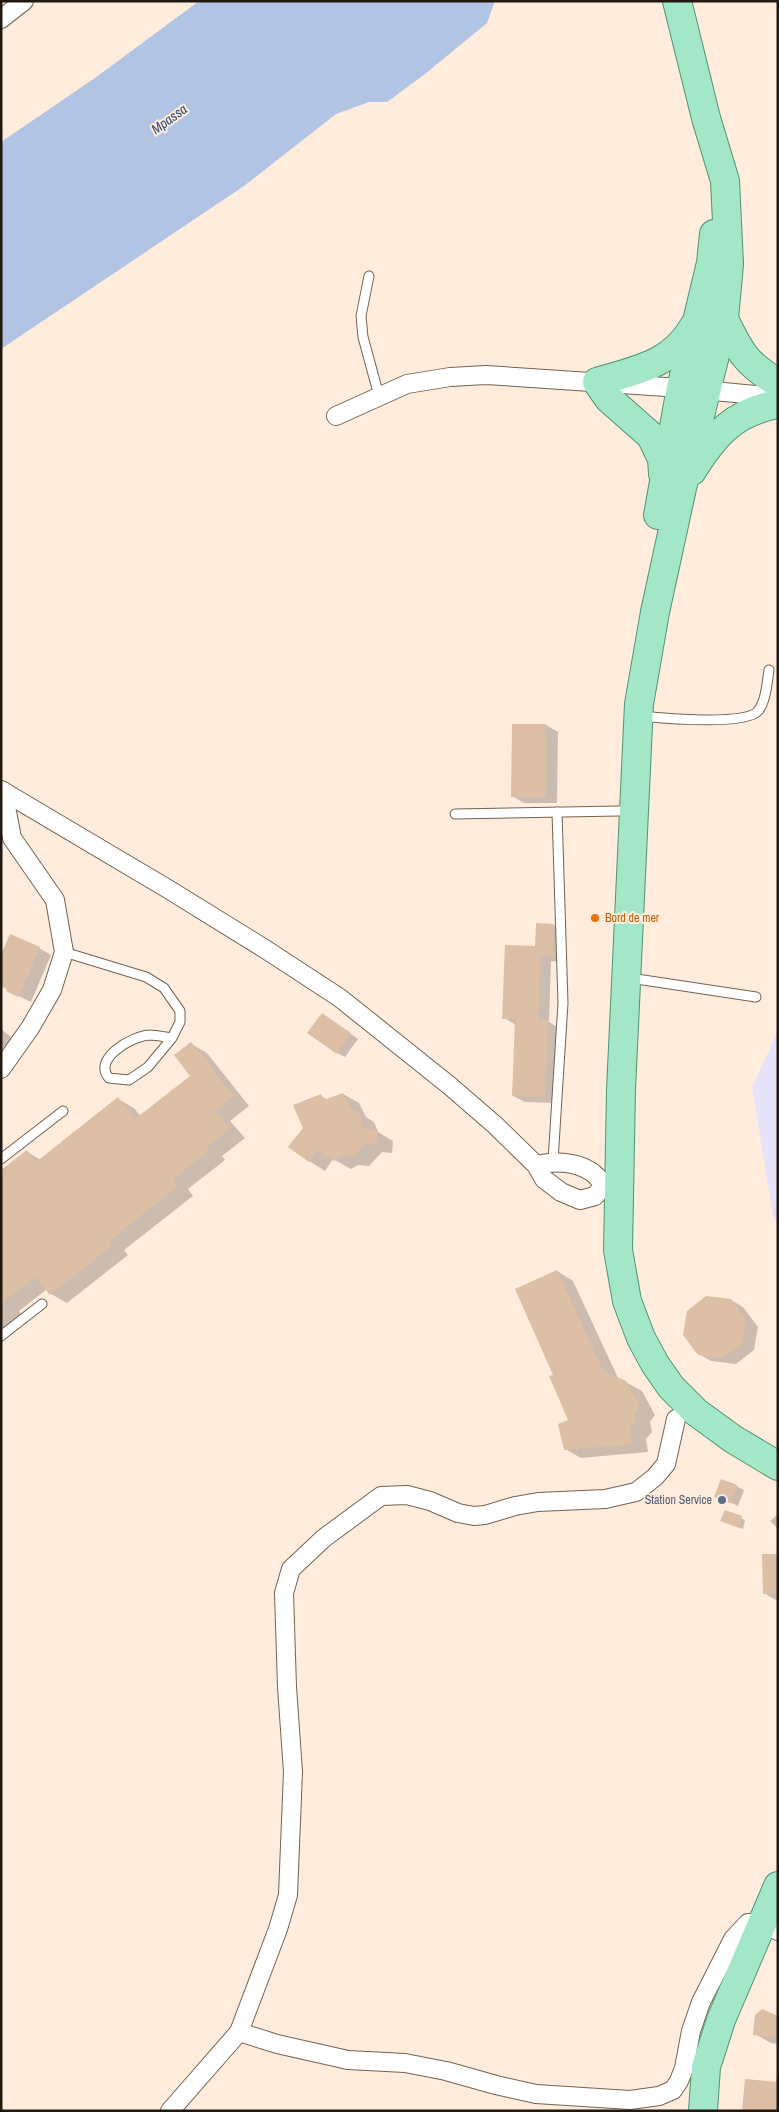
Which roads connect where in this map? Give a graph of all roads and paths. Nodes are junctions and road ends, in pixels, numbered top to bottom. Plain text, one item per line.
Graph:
1 (24, 1) edge
2 (677, 1) edge
3 (1, 19) edge
4 (369, 276) dead end
5 (711, 317) junction
6 (596, 382) junction
7 (778, 382) edge
8 (694, 389) junction
9 (379, 396) junction
10 (778, 397) edge
11 (778, 404) edge
12 (336, 416) dead end
13 (673, 485) junction
14 (769, 670) dead end
15 (637, 716) junction
16 (2, 791) edge
17 (619, 810) junction
18 (557, 812) junction
19 (455, 814) dead end
20 (6, 843) edge
21 (64, 952) junction
22 (625, 978) junction
23 (756, 997) dead end
24 (172, 1038) junction
25 (1, 1069) edge
26 (63, 1111) dead end
27 (3, 1155) edge
28 (544, 1163) junction
29 (604, 1185) junction
30 (42, 1304) dead end
31 (1, 1336) edge
32 (676, 1420) junction
33 (778, 1466) edge
34 (778, 1480) edge
35 (778, 1886) edge
36 (772, 1928) edge
37 (239, 2032) junction
38 (170, 2111) edge
39 (703, 2111) edge
40 (718, 2111) edge

1 - 3 street
2 - 5 main road
4 - 9 lane
5 - 6 main road
5 - 7 main road
5 - 8 main road
6 - 8 street
6 - 9 street
6 - 13 main road
8 - 10 street
8 - 13 main road
9 - 12 street
11 - 13 main road
13 - 15 main road
13 - 17 main road
14 - 15 lane
15 - 22 main road
16 - 20 street
16 - 28 street
17 - 18 lane
17 - 29 main road
18 - 19 lane
18 - 28 lane
20 - 21 street
21 - 24 lane
21 - 25 street
22 - 23 lane
22 - 33 main road
24 - 24 lane
26 - 27 lane
28 - 29 street
28 - 29 street
29 - 32 main road
30 - 31 lane
32 - 34 main road
32 - 37 street
35 - 36 main road
36 - 37 street
36 - 39 main road
36 - 40 main road
37 - 38 street

